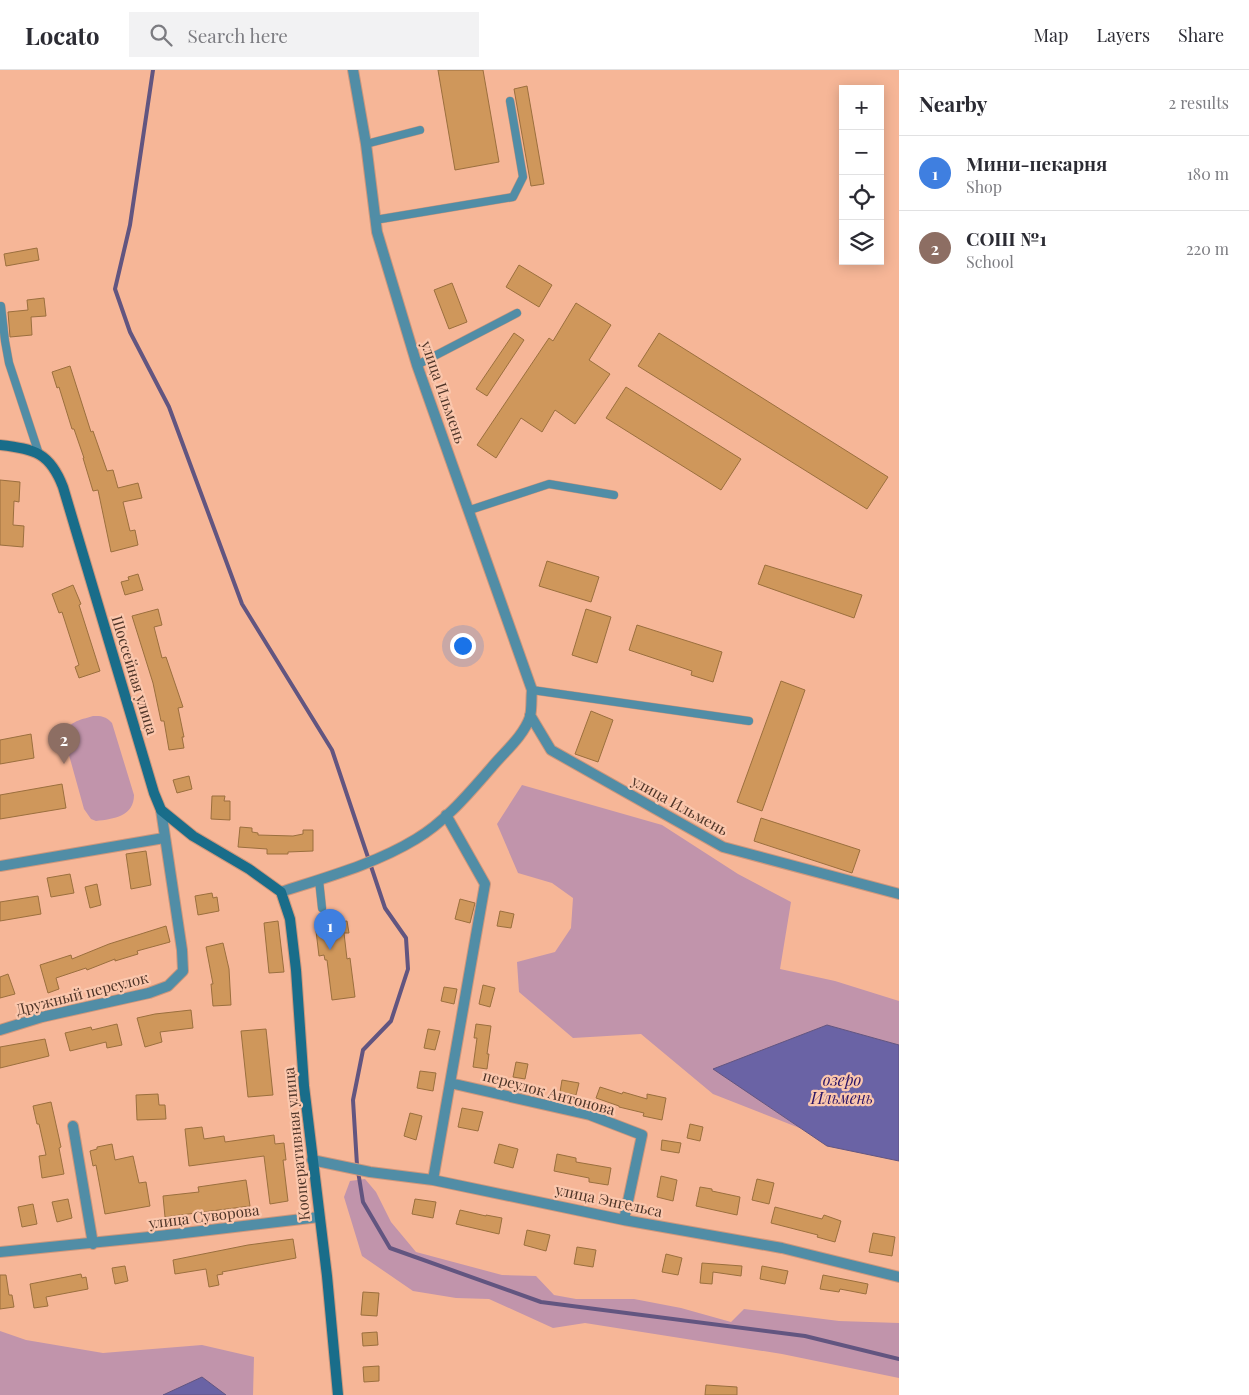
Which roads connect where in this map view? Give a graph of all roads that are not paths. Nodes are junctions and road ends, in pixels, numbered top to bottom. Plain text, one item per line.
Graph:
1 (354, 70) edge
2 (510, 101) dead end
3 (420, 130) dead end
4 (366, 144) junction
5 (375, 220) junction
6 (1, 306) edge
7 (517, 313) dead end
8 (417, 365) junction
9 (0, 445) edge
10 (39, 454) junction
11 (614, 495) dead end
12 (470, 510) junction
13 (532, 690) junction
14 (530, 716) junction
15 (749, 721) dead end
16 (161, 810) junction
17 (446, 815) junction
18 (164, 838) junction
19 (0, 866) edge
20 (319, 880) junction
21 (281, 892) junction
22 (899, 894) edge
23 (322, 908) dead end
24 (0, 1030) edge
25 (450, 1082) junction
26 (73, 1126) dead end
27 (312, 1160) junction
28 (433, 1180) junction
29 (319, 1217) junction
30 (624, 1220) junction
31 (93, 1244) junction
32 (0, 1252) edge
33 (899, 1276) edge
34 (338, 1395) edge

1 - 4 street, улица Ильмень
2 - 5 lane
3 - 4 lane
4 - 5 street, улица Ильмень
5 - 8 street, улица Ильмень
6 - 10 lane
7 - 8 lane
8 - 12 street, улица Ильмень
9 - 10 street, Шоссейная улица
10 - 16 street, Шоссейная улица
11 - 12 lane
12 - 13 street, улица Ильмень
13 - 14 street, улица Ильмень
13 - 15 lane
14 - 17 street, улица Ильмень
14 - 22 street, улица Ильмень
16 - 18 street, Дружный переулок
16 - 21 street
17 - 20 street, улица Ильмень
17 - 25 street
18 - 19 street
18 - 24 street, Дружный переулок
20 - 21 street, улица Ильмень
20 - 23 lane
21 - 27 street, Кооперативная улица
25 - 28 street
25 - 30 street, переулок Антонова
26 - 31 street
27 - 28 street, улица Энгельса
27 - 29 street, Кооперативная улица
28 - 30 street, улица Энгельса
29 - 31 street, улица Суворова
29 - 34 street, Кооперативная улица
30 - 33 street, улица Энгельса
31 - 32 street, улица Суворова

